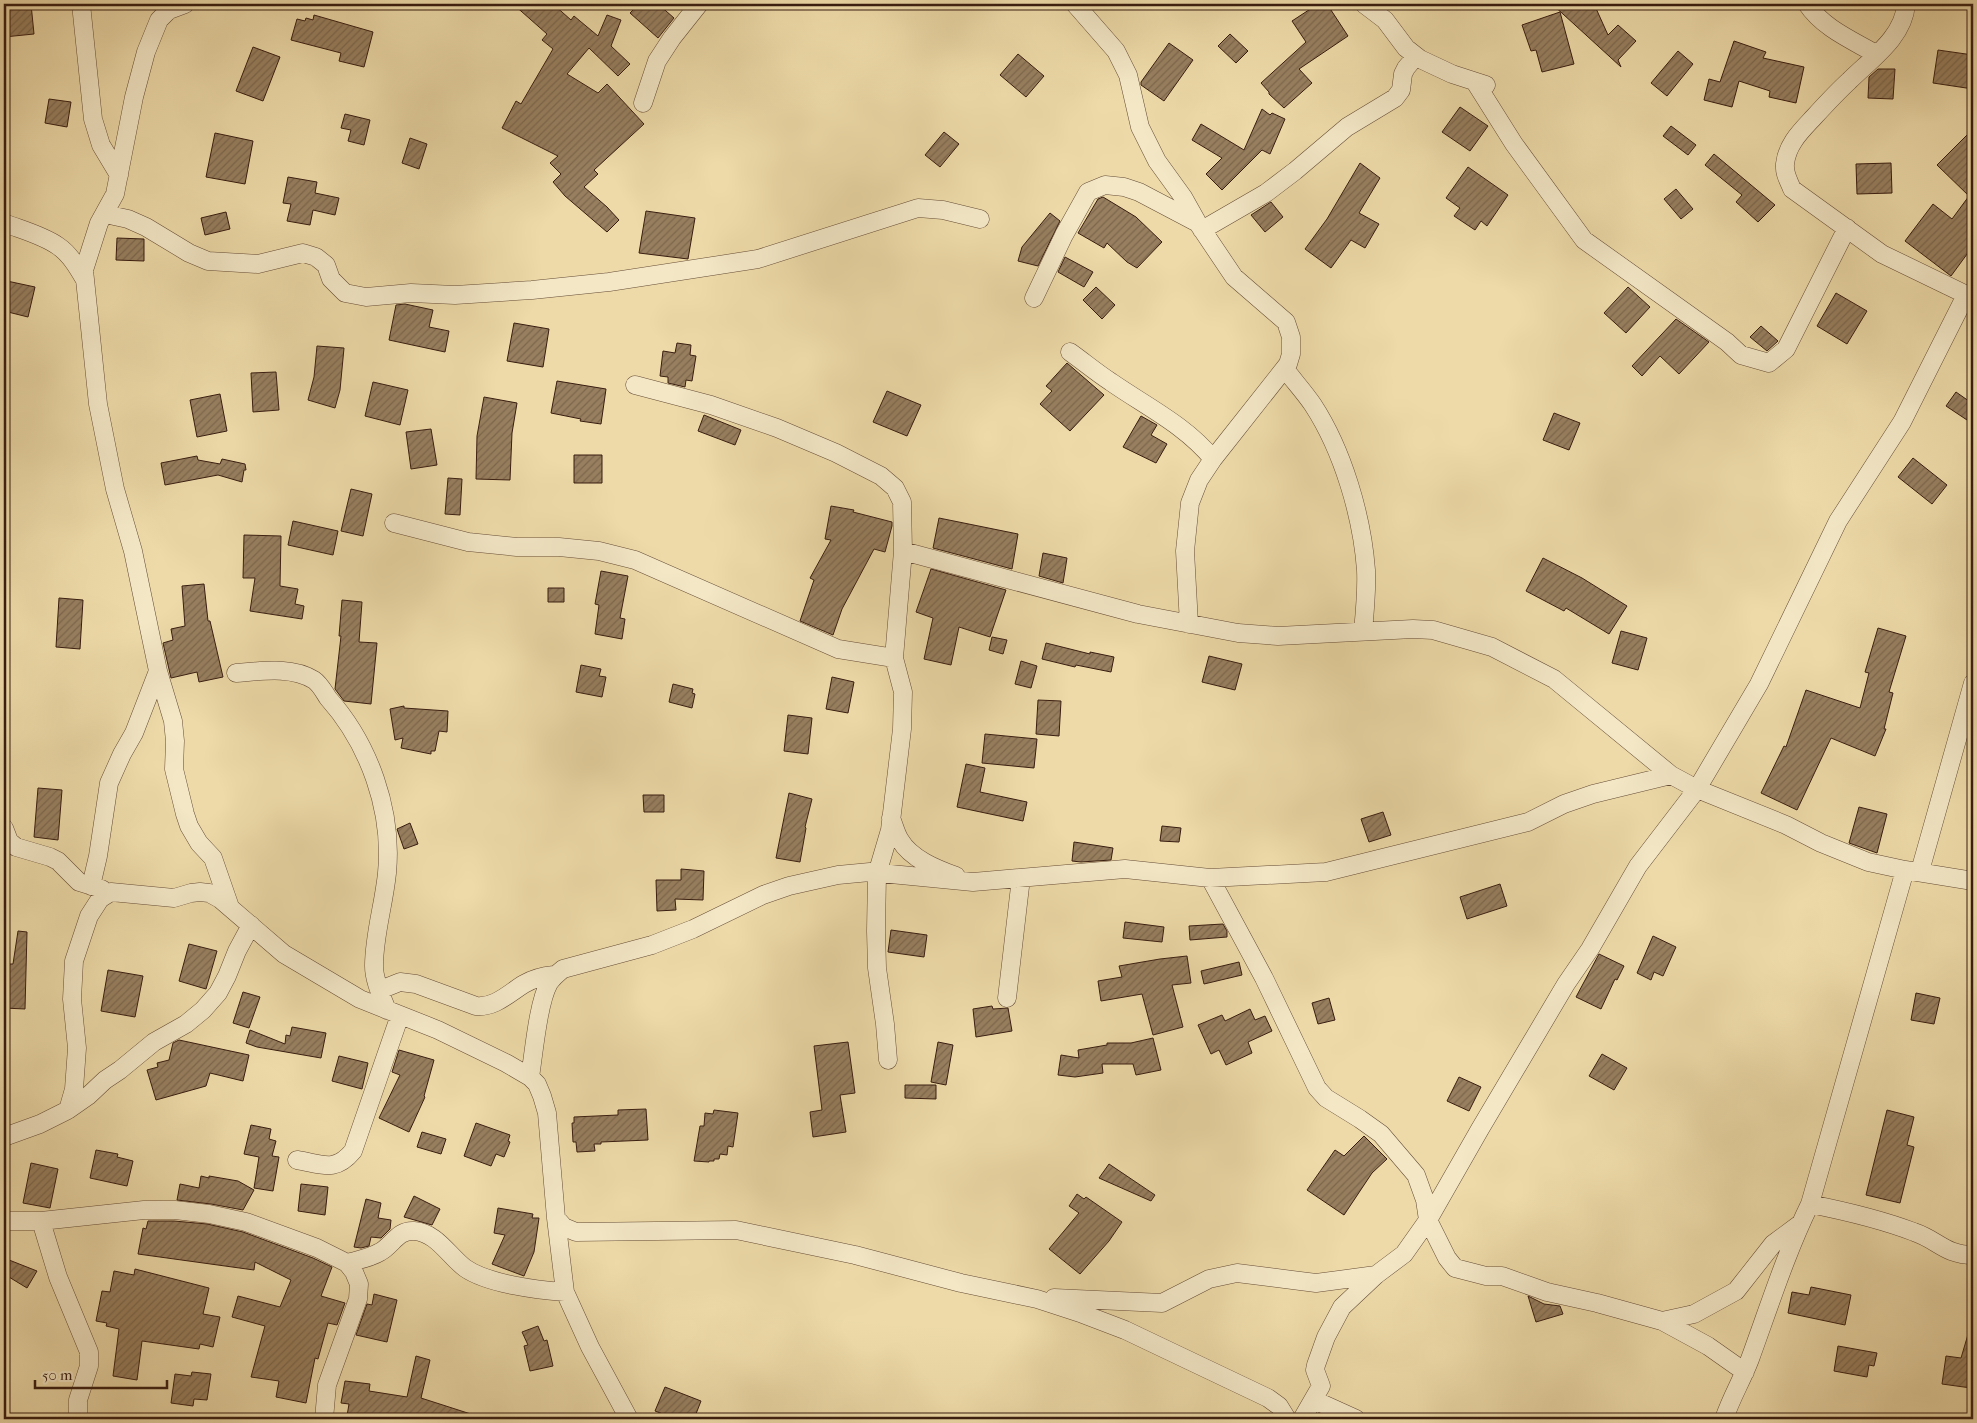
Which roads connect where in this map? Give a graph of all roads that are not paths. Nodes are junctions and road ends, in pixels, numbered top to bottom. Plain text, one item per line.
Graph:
1 (81, 4) edge
2 (185, 4) edge
3 (699, 4) edge
4 (1075, 4) edge
5 (1364, 4) edge
6 (1807, 4) edge
7 (1906, 4) edge
8 (1876, 54) junction
9 (1416, 56) junction
10 (643, 103) dead end
11 (119, 175) junction
12 (104, 214) junction
13 (980, 219) dead end
14 (4, 222) edge
15 (1200, 226) junction
16 (1847, 228) junction
17 (85, 280) junction
18 (1970, 297) edge
19 (1034, 298) dead end
20 (1070, 352) dead end
21 (1285, 369) junction
22 (635, 385) dead end
23 (1213, 459) junction
24 (394, 524) dead end
25 (903, 551) junction
26 (1189, 624) junction
27 (1364, 631) junction
28 (894, 658) junction
29 (158, 671) junction
30 (236, 673) dead end
31 (1973, 683) edge
32 (1671, 775) junction
33 (1697, 789) junction
34 (891, 818) junction
35 (4, 828) edge
36 (1912, 870) junction
37 (878, 874) junction
38 (1021, 878) junction
39 (1210, 878) junction
40 (1973, 881) edge
41 (973, 882) junction
42 (91, 886) junction
43 (111, 892) junction
44 (230, 906) junction
45 (250, 925) junction
46 (554, 976) junction
47 (380, 990) junction
48 (1007, 998) dead end
49 (394, 1012) junction
50 (888, 1060) dead end
51 (530, 1077) junction
52 (68, 1110) junction
53 (4, 1136) edge
54 (298, 1160) dead end
55 (1810, 1204) junction
56 (556, 1218) junction
57 (1428, 1220) junction
58 (4, 1221) edge
59 (42, 1221) junction
60 (1800, 1224) junction
61 (1973, 1255) edge
62 (347, 1263) junction
63 (1376, 1275) junction
64 (564, 1292) junction
65 (1038, 1299) junction
66 (1662, 1321) junction
67 (1745, 1372) junction
68 (1314, 1400) junction
69 (78, 1419) edge
70 (324, 1419) edge
71 (629, 1419) edge
72 (1287, 1419) edge
73 (1302, 1419) edge
74 (1356, 1419) edge
75 (1724, 1419) edge

1 - 11 street
2 - 11 street
3 - 10 street
4 - 15 street
5 - 9 street
6 - 8 street
7 - 8 street
8 - 16 street
9 - 15 street
9 - 16 street
11 - 12 street
12 - 13 street
12 - 17 street
14 - 17 street
15 - 19 street
15 - 21 street
16 - 18 street
17 - 29 street
18 - 33 street
20 - 23 street
21 - 23 street
21 - 27 street
22 - 25 street
23 - 26 street
24 - 28 street
25 - 26 street
25 - 28 street
26 - 27 street
27 - 32 street
28 - 34 street
29 - 42 street
29 - 44 street
30 - 47 street
31 - 36 street
32 - 33 street
32 - 39 street
33 - 36 street
33 - 57 street
34 - 37 street
34 - 41 street
35 - 42 street
36 - 40 street
36 - 55 street
37 - 41 street
37 - 46 street
37 - 50 street
38 - 39 street
38 - 41 street
38 - 48 street
39 - 57 street
42 - 43 street
43 - 44 street
43 - 52 street
44 - 45 street
45 - 49 street
45 - 52 street
46 - 47 street
46 - 51 street
47 - 49 street
49 - 51 street
49 - 54 street
51 - 56 street
52 - 53 street
55 - 60 street
55 - 61 street
56 - 64 street
56 - 65 street
57 - 63 street
57 - 66 street
58 - 59 street
59 - 62 street
59 - 69 street
60 - 66 street
60 - 67 street
62 - 64 street
62 - 70 street
63 - 65 street
63 - 68 street
64 - 71 street
65 - 72 street
66 - 67 street
67 - 75 street
68 - 73 street
68 - 74 street

